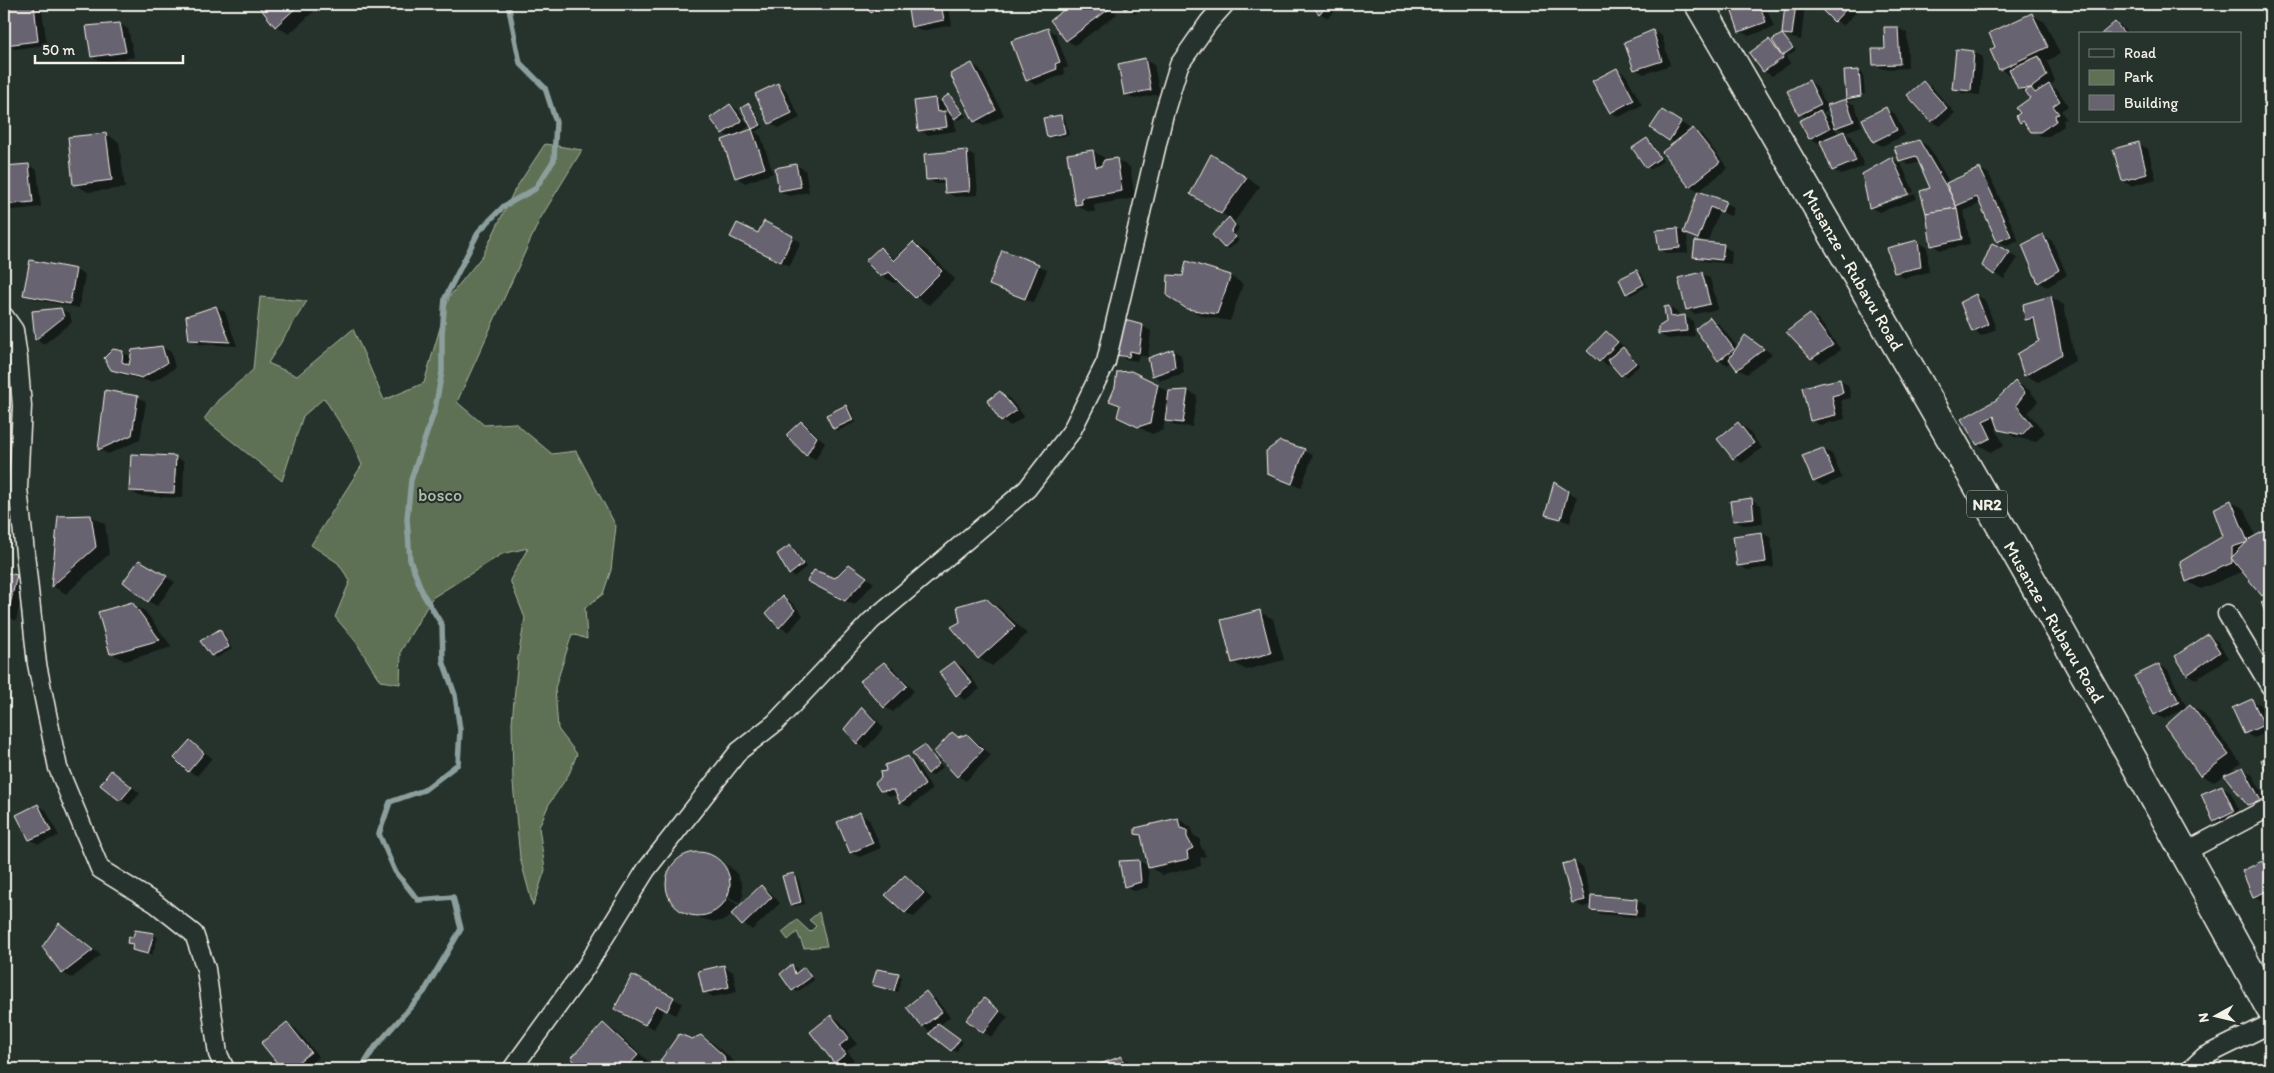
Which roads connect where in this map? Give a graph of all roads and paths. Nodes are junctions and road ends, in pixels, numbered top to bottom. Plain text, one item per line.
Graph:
1 (1225, 4) edge
2 (1699, 4) edge
3 (4, 316) edge
4 (2227, 614) dead end
5 (2270, 686) edge
6 (2270, 807) edge
7 (2185, 852) junction
8 (2270, 1008) edge
9 (2270, 1024) edge
10 (224, 1069) edge
11 (512, 1069) edge
12 (2190, 1069) edge

1 - 11 street
2 - 7 highway, Musanze - Rubavu Road / NR2
3 - 10 street
4 - 5 street
6 - 7 street
7 - 8 highway, Musanze - Rubavu Road / NR2
9 - 12 street

